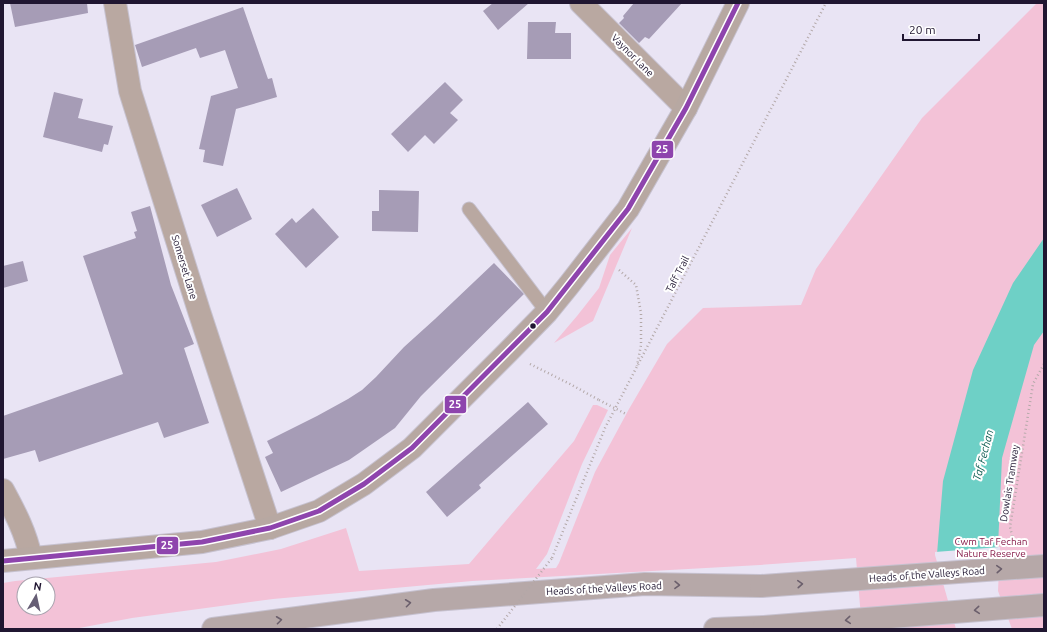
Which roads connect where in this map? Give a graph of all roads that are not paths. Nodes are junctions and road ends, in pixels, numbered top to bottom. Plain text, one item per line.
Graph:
1 (115, 3) edge
2 (581, 3) edge
3 (738, 3) edge
4 (686, 108) junction
5 (469, 210) dead end
6 (547, 312) junction
7 (3, 490) edge
8 (270, 528) junction
9 (31, 558) junction
10 (3, 562) edge
11 (1044, 566) edge
12 (1044, 605) edge
13 (212, 629) edge
14 (715, 629) edge

1 - 8 street, Somerset Lane
2 - 4 street, Vaynor Lane
3 - 4 street
4 - 6 street
5 - 6 lane
6 - 8 street
7 - 9 street
8 - 9 street
9 - 10 street
13 -> 11 highway, Heads of the Valleys Road, bridge
12 -> 14 highway, bridge

